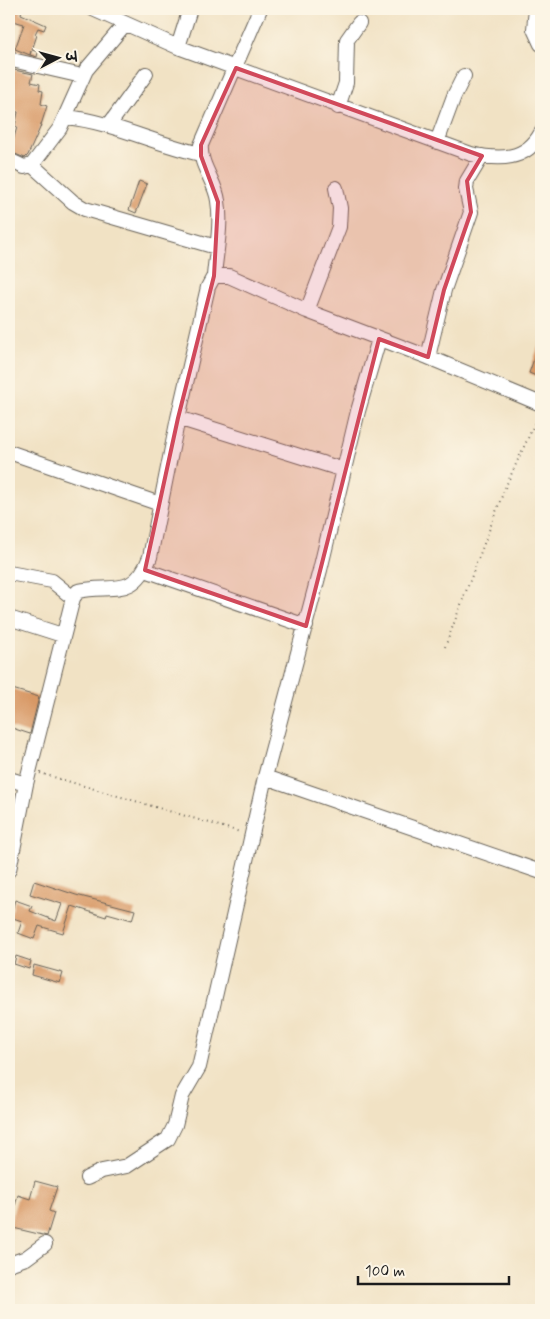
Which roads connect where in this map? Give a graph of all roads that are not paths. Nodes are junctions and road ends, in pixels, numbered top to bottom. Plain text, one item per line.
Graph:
1 (93, 9) edge
2 (190, 9) edge
3 (260, 9) edge
4 (536, 9) edge
5 (359, 23) dead end
6 (125, 24) junction
7 (541, 44) edge
8 (178, 47) junction
9 (9, 56) edge
10 (236, 68) junction
11 (146, 74) dead end
12 (82, 76) junction
13 (464, 76) dead end
14 (338, 107) junction
15 (66, 117) junction
16 (109, 125) junction
17 (540, 137) edge
18 (437, 142) junction
19 (201, 154) junction
20 (482, 156) junction
21 (9, 160) edge
22 (32, 165) junction
23 (336, 188) dead end
24 (216, 247) junction
25 (214, 276) junction
26 (307, 311) junction
27 (379, 339) junction
28 (428, 357) junction
29 (541, 404) edge
30 (178, 418) junction
31 (9, 452) edge
32 (344, 470) junction
33 (160, 504) junction
34 (145, 570) junction
35 (9, 573) edge
36 (73, 598) junction
37 (9, 618) edge
38 (306, 626) junction
39 (62, 635) junction
40 (265, 777) junction
41 (28, 778) junction
42 (9, 779) edge
43 (9, 870) edge
44 (541, 872) edge
45 (87, 1178) dead end
46 (45, 1244) dead end
47 (9, 1264) edge

1 - 6 street
2 - 8 street
3 - 10 street
4 - 7 street
5 - 14 street
6 - 8 street
6 - 12 street
8 - 10 street
9 - 12 street
10 - 14 street
10 - 19 street
11 - 16 street
12 - 15 street
13 - 18 street
14 - 18 street
15 - 16 street
15 - 22 street
16 - 19 street
17 - 20 street
18 - 20 street
19 - 24 street
20 - 28 street
21 - 22 street
22 - 24 street
23 - 26 street
24 - 25 street
25 - 26 street
25 - 30 street
26 - 27 street
27 - 28 street
27 - 32 street
28 - 29 street
30 - 32 street
30 - 33 street
31 - 33 street
32 - 38 street
33 - 34 street
34 - 36 street
34 - 38 street
35 - 36 street
36 - 39 street
37 - 39 street
38 - 40 street
39 - 41 street
40 - 44 street
40 - 45 street
41 - 42 street
41 - 43 street
46 - 47 street

